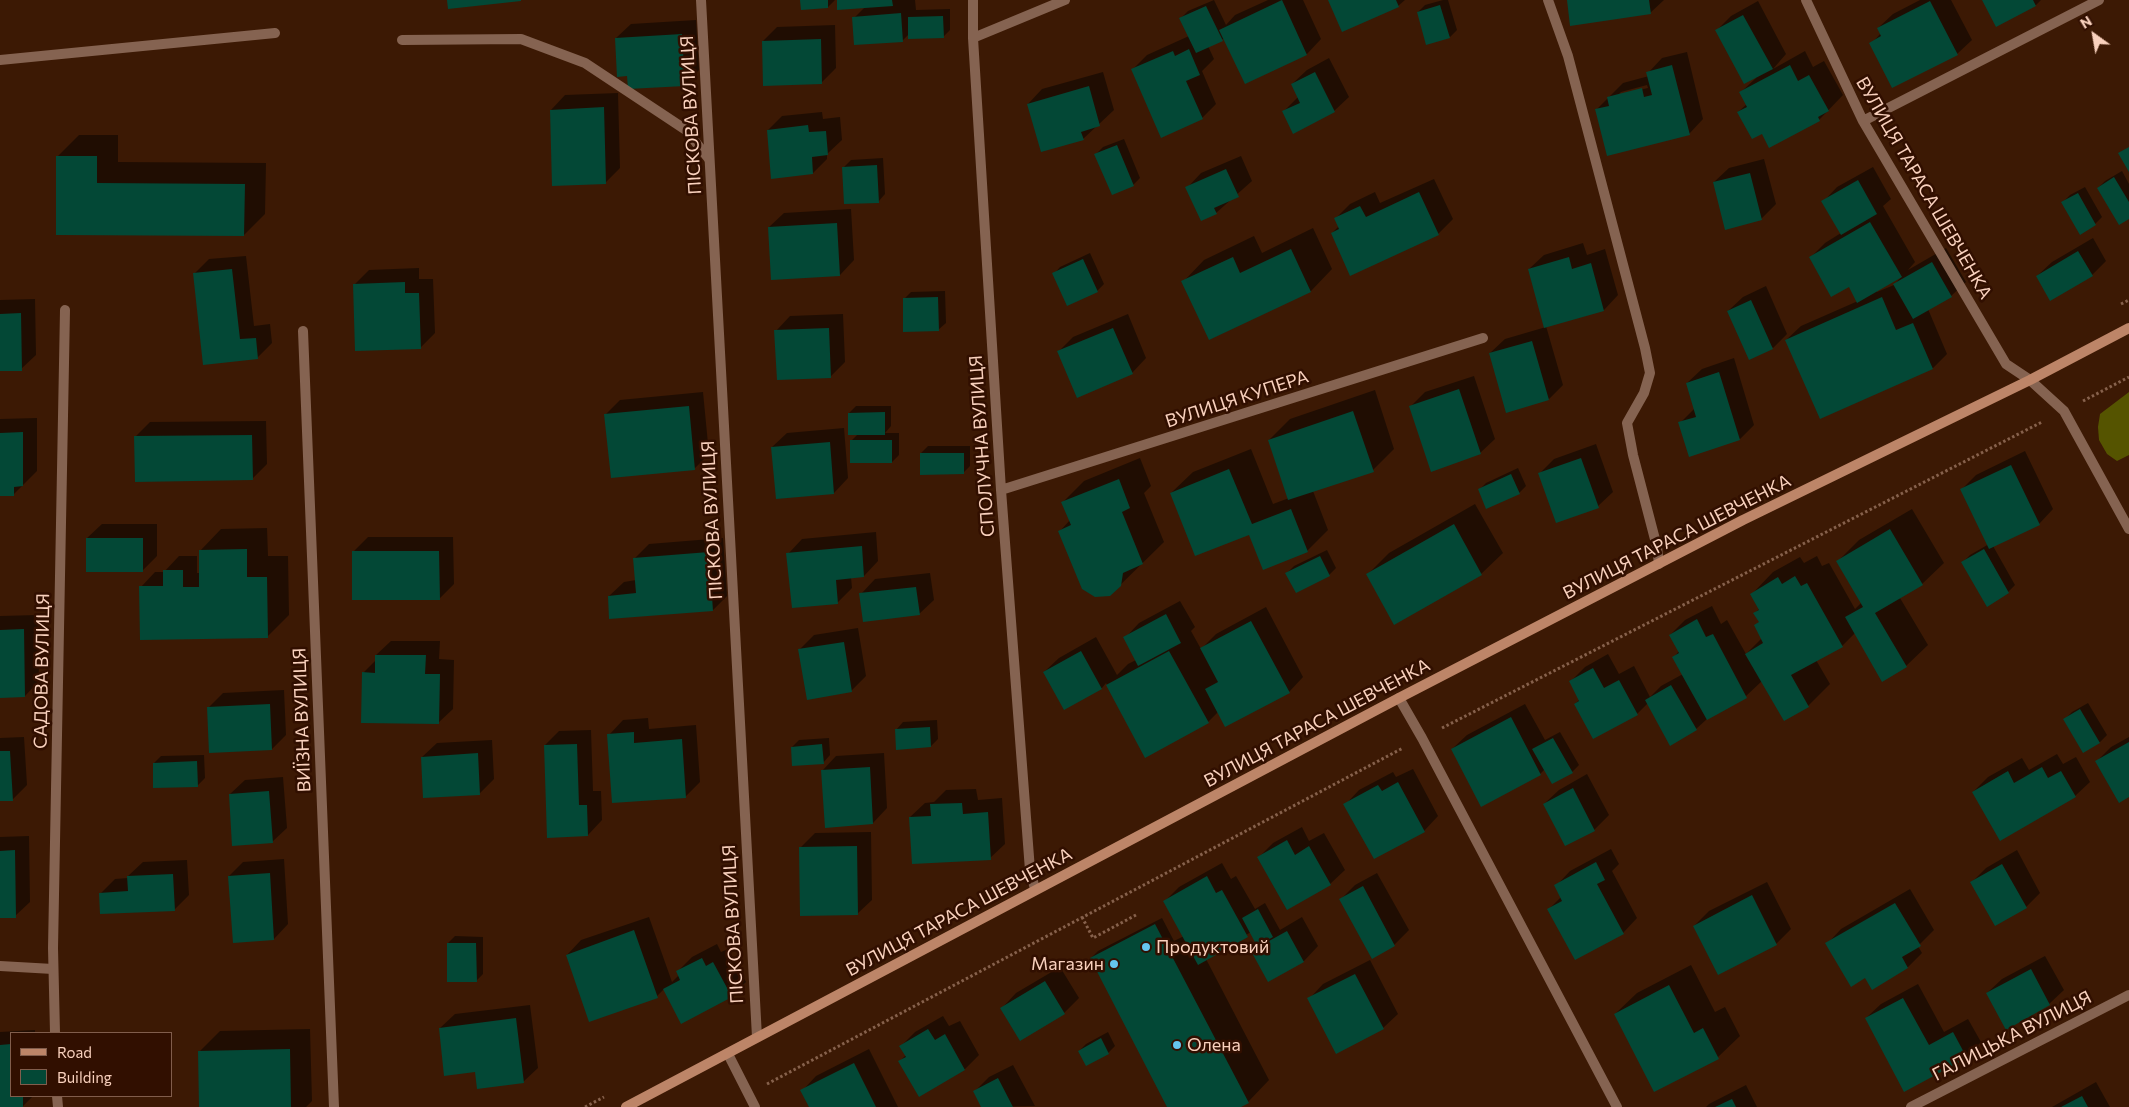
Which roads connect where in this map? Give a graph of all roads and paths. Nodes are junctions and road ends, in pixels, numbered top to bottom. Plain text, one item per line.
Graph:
1 (701, 0) edge
2 (973, 0) edge
3 (1065, 0) edge
4 (1548, 0) edge
5 (1806, 0) edge
6 (2100, 0) edge
7 (275, 33) dead end
8 (973, 38) junction
9 (402, 40) dead end
10 (0, 60) edge
11 (1863, 121) junction
12 (709, 159) junction
13 (65, 310) dead end
14 (2129, 328) edge
15 (303, 331) dead end
16 (1483, 338) dead end
17 (2030, 380) junction
18 (1001, 490) junction
19 (2129, 529) edge
20 (1658, 564) junction
21 (1399, 698) junction
22 (1036, 889) junction
23 (1136, 915) dead end
24 (1082, 917) dead end
25 (0, 966) edge
26 (53, 969) junction
27 (2129, 995) edge
28 (56, 1032) edge
29 (756, 1037) junction
30 (728, 1054) junction
31 (334, 1107) edge
32 (626, 1107) edge
33 (755, 1107) edge
34 (1617, 1107) edge
35 (1911, 1107) edge

1 - 12 street, ПІСКОВА ВУЛИЦЯ
2 - 8 street, СПОЛУЧНА ВУЛИЦЯ
3 - 8 street
4 - 20 street
5 - 11 street, ВУЛИЦЯ ТАРАСА ШЕВЧЕНКА
6 - 11 street
7 - 10 street
8 - 18 street, СПОЛУЧНА ВУЛИЦЯ
9 - 12 street
11 - 17 street, ВУЛИЦЯ ТАРАСА ШЕВЧЕНКА
12 - 29 street, ПІСКОВА ВУЛИЦЯ
13 - 26 street, САДОВА ВУЛИЦЯ
14 - 17 street, ВУЛИЦЯ ТАРАСА ШЕВЧЕНКА
15 - 31 street, ВИЇЗНА ВУЛИЦЯ
16 - 18 street, ВУЛИЦЯ КУПЕРА
17 - 19 street
17 - 20 street, ВУЛИЦЯ ТАРАСА ШЕВЧЕНКА
18 - 22 street, СПОЛУЧНА ВУЛИЦЯ
20 - 21 street, ВУЛИЦЯ ТАРАСА ШЕВЧЕНКА
21 - 22 street, ВУЛИЦЯ ТАРАСА ШЕВЧЕНКА
21 - 34 street
22 - 29 street, ВУЛИЦЯ ТАРАСА ШЕВЧЕНКА
23 - 24 path
25 - 26 street
26 - 28 street, САДОВА ВУЛИЦЯ
27 - 35 street, ГАЛИЦЬКА ВУЛИЦЯ
29 - 30 street, ВУЛИЦЯ ТАРАСА ШЕВЧЕНКА
30 - 32 street, ВУЛИЦЯ ТАРАСА ШЕВЧЕНКА
30 - 33 street

